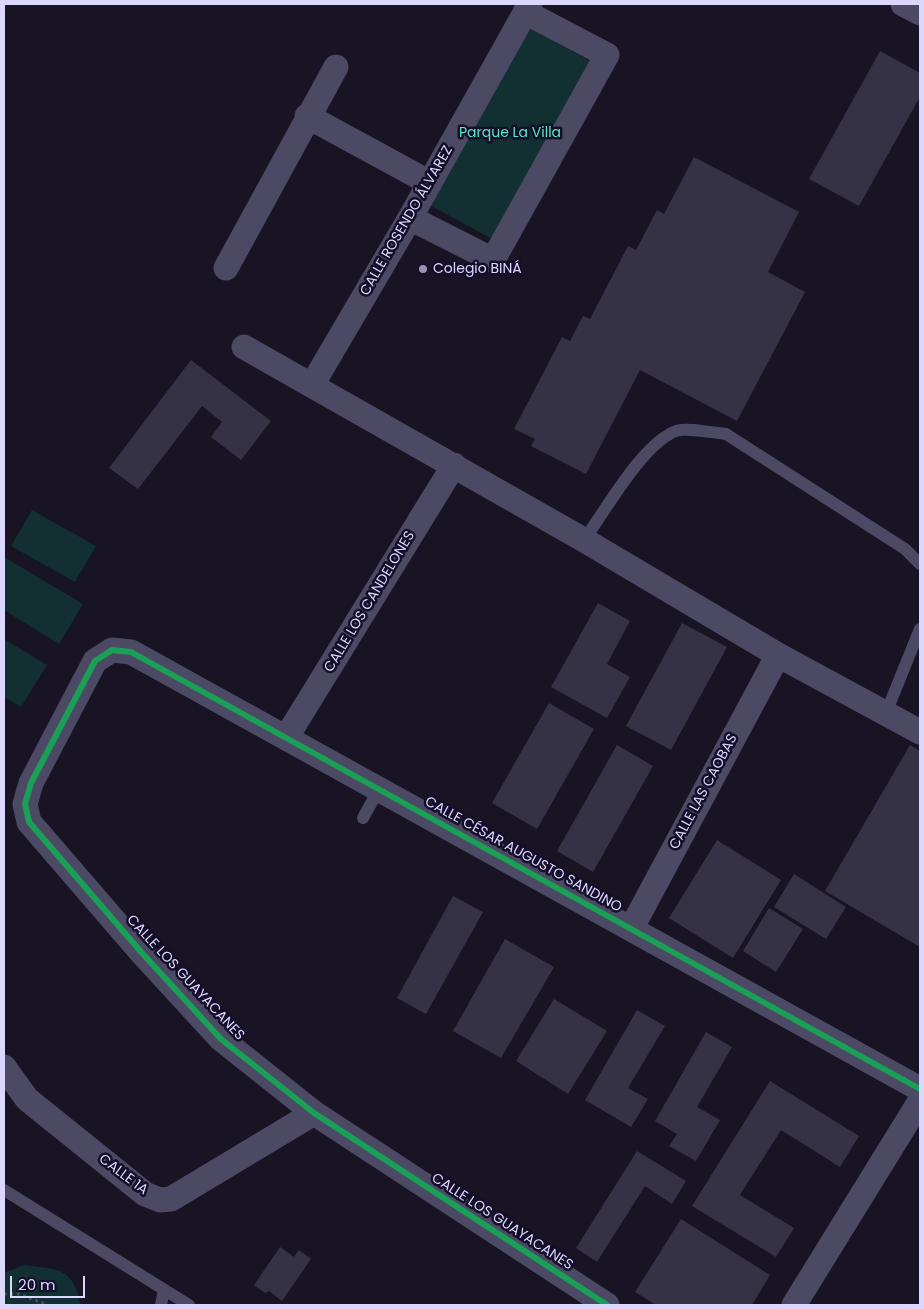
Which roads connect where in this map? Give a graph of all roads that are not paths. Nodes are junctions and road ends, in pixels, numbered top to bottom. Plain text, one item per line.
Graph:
1 (903, 4) edge
2 (527, 8) edge
3 (920, 13) edge
4 (336, 67) dead end
5 (307, 116) junction
6 (430, 183) junction
7 (410, 218) junction
8 (226, 268) dead end
9 (244, 348) dead end
10 (312, 385) junction
11 (454, 465) junction
12 (584, 540) junction
13 (920, 564) edge
14 (920, 629) edge
15 (112, 650) joint
16 (778, 655) junction
17 (886, 713) junction
18 (920, 732) edge
19 (286, 738) junction
20 (379, 789) junction
21 (363, 818) dead end
22 (631, 929) junction
23 (4, 1068) edge
24 (920, 1089) edge
25 (920, 1101) edge
26 (314, 1113) junction
27 (4, 1190) edge
28 (164, 1290) junction
29 (161, 1305) edge
30 (189, 1305) edge
31 (608, 1305) edge
32 (794, 1305) edge

1 - 3 street
2 - 6 street, CALLE ROSENDO ÁLVAREZ
2 - 7 street
4 - 5 street
5 - 6 street
5 - 8 street
6 - 7 street, CALLE ROSENDO ÁLVAREZ
7 - 10 street, CALLE ROSENDO ÁLVAREZ
9 - 10 street
10 - 11 street
11 - 12 street
11 - 19 street, CALLE LOS CANDELONES
12 - 13 lane
12 - 16 street
14 - 17 lane
15 - 19 street, CALLE CÉSAR AUGUSTO SANDINO
15 - 26 street, CALLE LOS GUAYACANES
16 - 17 street
16 - 22 street, CALLE LAS CAOBAS
17 - 18 street
19 - 20 street, CALLE CÉSAR AUGUSTO SANDINO
20 - 21 lane
20 - 22 street, CALLE CÉSAR AUGUSTO SANDINO
22 - 24 street, CALLE CÉSAR AUGUSTO SANDINO
23 - 26 street, CALLE 1A
25 - 32 street
26 - 31 street, CALLE LOS GUAYACANES
27 - 28 lane
28 - 29 lane
28 - 30 lane

